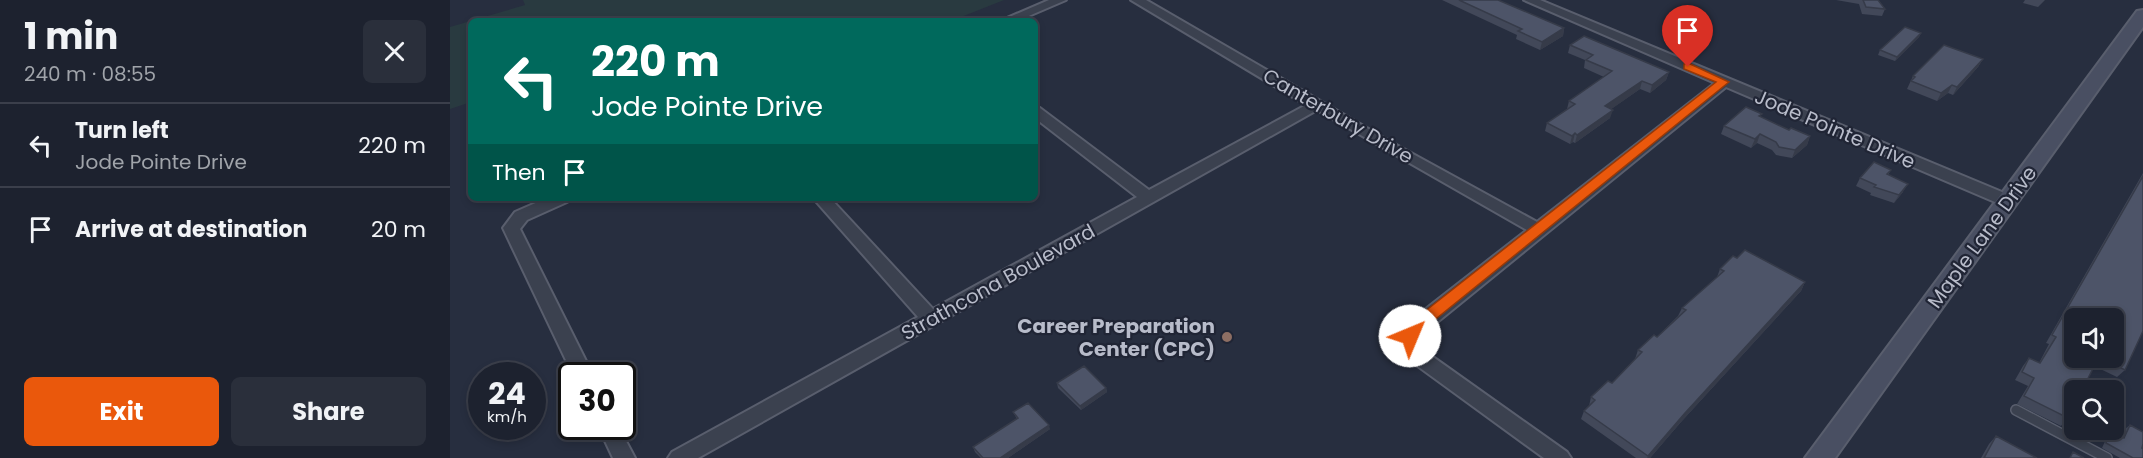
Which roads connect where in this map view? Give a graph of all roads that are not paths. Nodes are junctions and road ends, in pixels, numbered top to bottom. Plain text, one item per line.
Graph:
1 (1060, 0) edge
2 (1137, 0) edge
3 (1530, 0) edge
4 (2143, 15) edge
5 (1014, 18) edge
6 (1724, 82) junction
7 (1316, 105) junction
8 (1038, 113) edge
9 (1149, 198) junction
10 (554, 201) edge
11 (823, 201) edge
12 (2008, 201) junction
13 (1539, 230) junction
14 (931, 319) junction
15 (577, 362) edge
16 (2016, 410) dead end
17 (615, 440) edge
18 (624, 458) edge
19 (679, 458) edge
20 (1560, 458) edge
21 (1819, 458) edge
22 (2107, 458) edge

1 - 5 street
2 - 7 street, Canterbury Drive
3 - 6 street, Jode Pointe Drive
4 - 12 street, Maple Lane Drive
6 - 12 street, Jode Pointe Drive
6 - 13 street
7 - 9 street, Strathcona Boulevard
7 - 13 street, Canterbury Drive
8 - 9 street
9 - 14 street, Strathcona Boulevard
10 - 15 street
11 - 14 street
12 - 21 street, Maple Lane Drive
13 - 20 street
14 - 19 street, Strathcona Boulevard
16 - 22 lane
17 - 18 street

